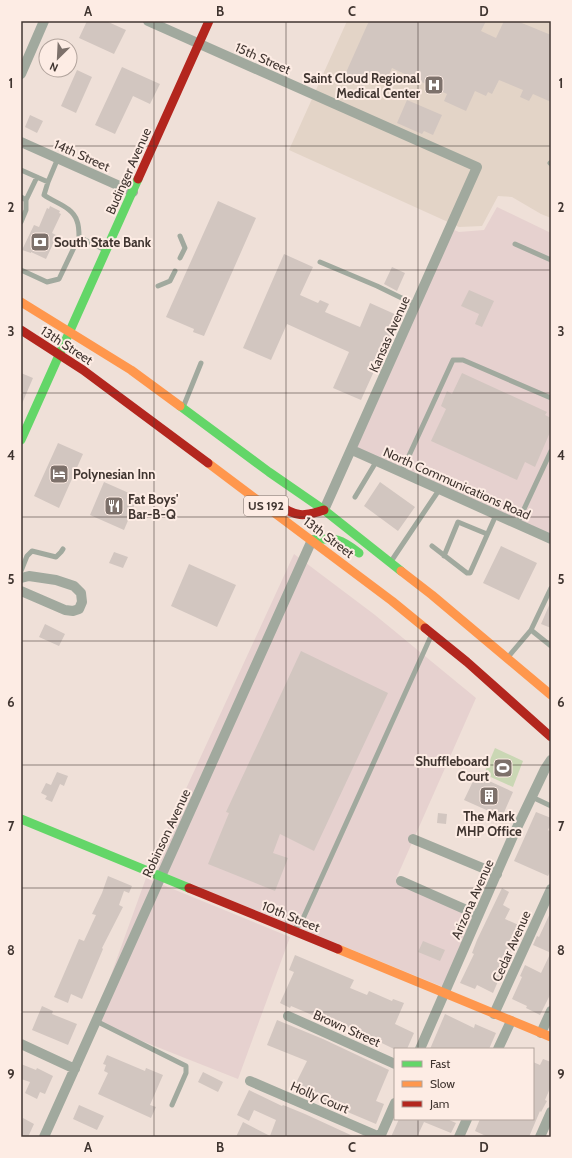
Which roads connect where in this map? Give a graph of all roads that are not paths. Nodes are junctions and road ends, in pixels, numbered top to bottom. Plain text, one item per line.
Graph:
1 (44, 21) edge
2 (148, 21) edge
3 (209, 21) edge
4 (200, 43) junction
5 (21, 74) edge
6 (21, 142) edge
7 (58, 158) junction
8 (476, 167) joint
9 (21, 170) edge
10 (37, 177) junction
11 (48, 182) junction
12 (133, 192) junction
13 (24, 199) edge
14 (21, 222) edge
15 (180, 236) dead end
16 (79, 237) junction
17 (515, 244) dead end
18 (106, 251) junction
19 (180, 258) dead end
20 (551, 260) edge
21 (320, 262) dead end
22 (21, 270) edge
23 (175, 271) dead end
24 (158, 286) dead end
25 (21, 302) edge
26 (416, 305) junction
27 (21, 330) edge
28 (70, 331) junction
29 (60, 354) junction
30 (201, 363) dead end
31 (551, 398) edge
32 (183, 408) junction
33 (21, 440) edge
34 (352, 450) junction
35 (551, 451) edge
36 (376, 462) junction
37 (232, 469) dead end
38 (401, 473) junction
39 (223, 474) junction
40 (439, 490) junction
41 (356, 497) dead end
42 (272, 499) dead end
43 (324, 510) junction
44 (496, 515) junction
45 (517, 524) junction
46 (487, 534) junction
47 (551, 539) edge
48 (312, 540) junction
49 (432, 546) dead end
50 (63, 549) dead end
51 (444, 556) junction
52 (366, 558) dead end
53 (390, 562) junction
54 (21, 571) edge
55 (21, 578) edge
56 (551, 588) edge
57 (21, 591) edge
58 (459, 628) dead end
59 (531, 630) junction
60 (432, 633) junction
61 (488, 641) junction
62 (551, 646) edge
63 (507, 658) junction
64 (468, 663) junction
65 (482, 664) dead end
66 (549, 690) edge
67 (551, 737) edge
68 (551, 760) edge
69 (532, 797) junction
70 (551, 806) edge
71 (21, 819) edge
72 (413, 839) dead end
73 (497, 874) junction
74 (160, 877) junction
75 (401, 881) dead end
76 (551, 889) edge
77 (478, 915) junction
78 (292, 931) junction
79 (445, 994) junction
80 (551, 1011) edge
81 (494, 1014) junction
82 (288, 1016) dead end
83 (96, 1021) junction
84 (511, 1021) junction
85 (546, 1035) edge
86 (21, 1044) edge
87 (420, 1048) edge
88 (498, 1048) edge
89 (394, 1064) edge
90 (75, 1069) junction
91 (250, 1081) dead end
92 (172, 1105) dead end
93 (394, 1105) edge
94 (551, 1112) edge
95 (467, 1120) edge
96 (44, 1137) edge
97 (380, 1137) edge
98 (459, 1137) edge
99 (540, 1137) edge

1 - 5 street
2 - 4 street, 15th Street
3 - 4 main road, Budinger Avenue
4 - 8 street, 15th Street
4 - 12 main road, Budinger Avenue
6 - 7 street, 14th Street
7 - 11 lane
7 - 12 street, 14th Street
8 - 26 street, Kansas Avenue
9 - 10 lane
10 - 11 lane
10 - 13 lane
11 - 16 lane
12 - 18 main road, Budinger Avenue
13 - 14 lane
15 - 19 lane
16 - 18 lane
16 - 22 lane
17 - 20 lane
18 - 28 main road, Budinger Avenue
21 - 26 lane
23 - 24 lane
25 - 28 main road, 13th Street / US 192
26 - 34 street, Kansas Avenue
27 - 29 main road, 13th Street / US 192
28 - 29 main road, Budinger Avenue
28 - 32 main road, 13th Street / US 192
29 - 33 main road, Budinger Avenue
29 - 39 main road, 13th Street / US 192
30 - 32 lane
31 - 38 lane
32 - 43 main road, 13th Street / US 192
34 - 36 street, North Communications Road
34 - 43 street, Kansas Avenue
35 - 45 lane
36 - 38 street, North Communications Road
36 - 41 lane
37 - 39 main road
38 - 40 street, North Communications Road
39 - 48 main road, 13th Street / US 192
40 - 44 street, North Communications Road
40 - 53 lane
42 - 43 main road
43 - 53 main road, 13th Street / US 192
44 - 45 street, North Communications Road
44 - 46 lane
45 - 47 street, North Communications Road
46 - 51 lane
46 - 51 lane
48 - 52 main road
48 - 60 main road, 13th Street / US 192
48 - 74 street, Robinson Avenue
49 - 51 lane
50 - 54 lane
53 - 61 main road, 13th Street / US 192
55 - 57 street
56 - 59 lane
58 - 61 main road
59 - 62 lane
59 - 63 lane
60 - 64 main road, 13th Street / US 192
60 - 78 lane
61 - 63 main road, 13th Street / US 192
63 - 66 main road, 13th Street / US 192
64 - 65 main road
64 - 67 main road, 13th Street / US 192
68 - 69 street, Arizona Avenue
69 - 70 lane
69 - 73 street, Arizona Avenue
71 - 74 main road, 10th Street
72 - 73 street
73 - 77 street, Arizona Avenue
74 - 78 main road, 10th Street
74 - 83 street, Robinson Avenue
75 - 77 street
76 - 81 street, Cedar Avenue
77 - 79 street, Arizona Avenue
78 - 79 main road, 10th Street
79 - 81 main road, 10th Street
79 - 87 street, Arizona Avenue
80 - 85 street
81 - 84 main road, 10th Street
82 - 89 street, Brown Street
83 - 90 street, Robinson Avenue
83 - 92 lane
84 - 85 main road, 10th Street
84 - 88 street
86 - 90 street
90 - 96 street, Robinson Avenue
91 - 97 street, Holly Court
93 - 97 street
94 - 99 street
95 - 98 street

